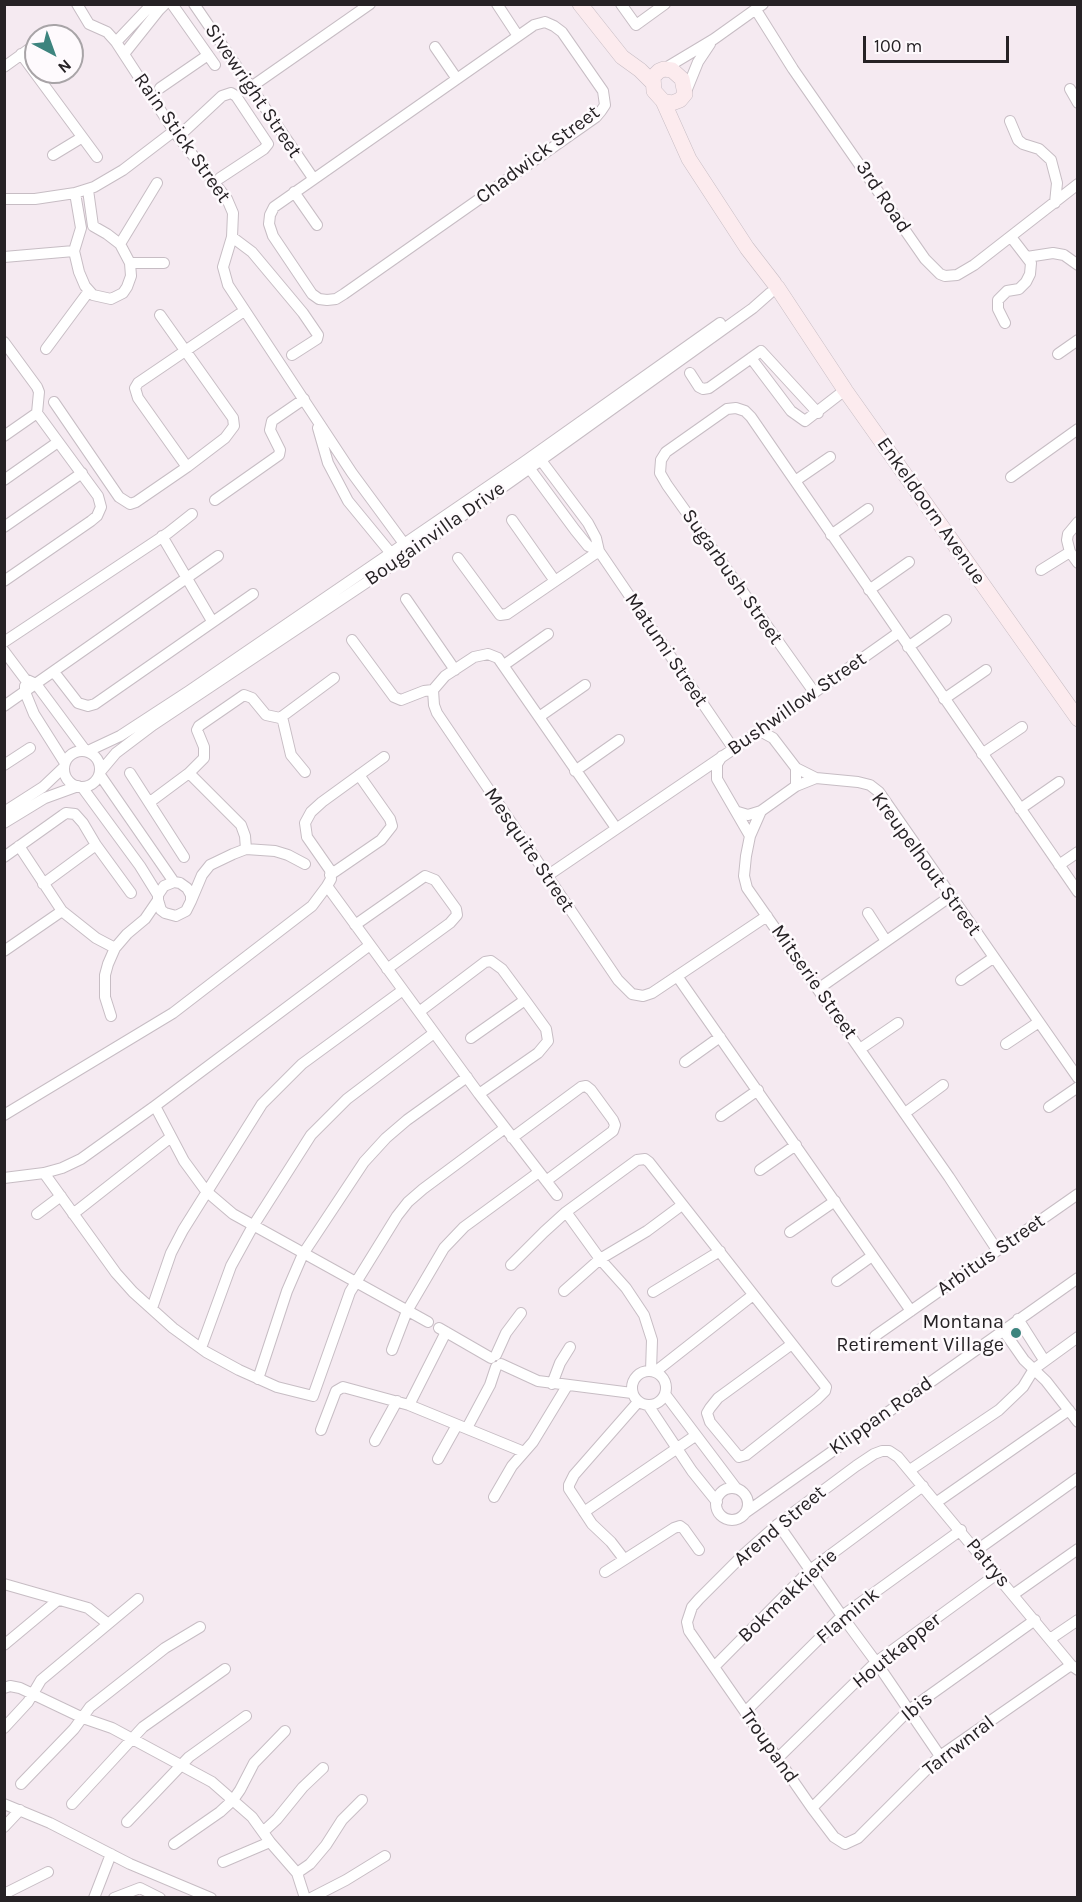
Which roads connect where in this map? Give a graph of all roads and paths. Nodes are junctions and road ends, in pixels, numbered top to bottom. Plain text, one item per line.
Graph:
1 (77, 4) edge
2 (152, 4) edge
3 (165, 4) edge
4 (172, 4) edge
5 (194, 4) edge
6 (370, 4) edge
7 (497, 4) edge
8 (580, 4) edge
9 (621, 4) edge
10 (665, 4) edge
11 (760, 7) edge
12 (518, 36) junction
13 (714, 39) junction
14 (116, 42) junction
15 (435, 47) dead end
16 (24, 52) edge
17 (21, 54) junction
18 (124, 54) junction
19 (208, 55) junction
20 (6, 61) edge
21 (215, 65) dead end
22 (659, 73) junction
23 (458, 79) junction
24 (251, 87) junction
25 (160, 88) dead end
26 (1070, 89) dead end
27 (683, 97) junction
28 (663, 101) junction
29 (1077, 103) edge
30 (1010, 121) dead end
31 (675, 131) junction
32 (176, 134) junction
33 (81, 138) junction
34 (52, 155) dead end
35 (97, 157) dead end
36 (220, 178) dead end
37 (313, 178) junction
38 (157, 183) dead end
39 (1077, 184) edge
40 (88, 190) junction
41 (294, 192) junction
42 (75, 193) junction
43 (4, 199) edge
44 (1055, 203) junction
45 (90, 204) junction
46 (78, 207) junction
47 (317, 225) dead end
48 (232, 237) junction
49 (1011, 237) junction
50 (120, 244) junction
51 (74, 251) junction
52 (1027, 256) junction
53 (4, 257) edge
54 (130, 263) junction
55 (164, 263) dead end
56 (1077, 265) edge
57 (772, 288) junction
58 (89, 291) junction
59 (244, 311) junction
60 (160, 315) dead end
61 (1005, 323) dead end
62 (1077, 340) edge
63 (4, 342) edge
64 (46, 349) dead end
65 (185, 350) junction
66 (1058, 354) dead end
67 (292, 355) dead end
68 (751, 358) junction
69 (690, 373) dead end
70 (845, 390) junction
71 (304, 399) junction
72 (54, 402) dead end
73 (37, 413) junction
74 (818, 413) junction
75 (317, 422) junction
76 (1077, 429) edge
77 (4, 436) edge
78 (58, 442) junction
79 (539, 457) junction
80 (831, 457) dead end
81 (527, 465) junction
82 (187, 467) junction
83 (82, 473) junction
84 (1011, 477) dead end
85 (4, 480) edge
86 (795, 482) junction
87 (215, 500) dead end
88 (868, 509) dead end
89 (192, 514) dead end
90 (512, 520) dead end
91 (1077, 522) edge
92 (4, 526) edge
93 (831, 535) junction
94 (162, 536) junction
95 (407, 548) junction
96 (599, 551) junction
97 (1070, 552) junction
98 (218, 556) dead end
99 (394, 558) junction
100 (458, 558) dead end
101 (909, 562) dead end
102 (1077, 563) edge
103 (1041, 570) dead end
104 (187, 579) junction
105 (4, 581) edge
106 (555, 581) junction
107 (869, 590) junction
108 (253, 594) dead end
109 (406, 599) dead end
110 (946, 620) dead end
111 (212, 621) junction
112 (898, 633) junction
113 (548, 634) dead end
114 (352, 640) dead end
115 (4, 642) edge
116 (908, 647) junction
117 (4, 651) edge
118 (504, 665) junction
119 (455, 670) junction
120 (986, 670) dead end
121 (54, 672) junction
122 (334, 678) dead end
123 (25, 679) junction
124 (36, 684) junction
125 (585, 685) dead end
126 (433, 690) junction
127 (25, 692) junction
128 (814, 692) junction
129 (944, 699) junction
130 (4, 706) edge
131 (539, 717) junction
132 (280, 718) junction
133 (1077, 719) edge
134 (774, 720) junction
135 (1022, 727) dead end
136 (760, 731) junction
137 (619, 740) dead end
138 (777, 742) junction
139 (30, 748) dead end
140 (733, 748) junction
141 (86, 751) junction
142 (982, 754) junction
143 (722, 755) junction
144 (384, 757) dead end
145 (4, 765) edge
146 (64, 765) junction
147 (796, 768) junction
148 (575, 771) junction
149 (305, 772) dead end
150 (100, 773) junction
151 (130, 773) dead end
152 (189, 773) junction
153 (695, 774) junction
154 (359, 775) junction
155 (816, 778) junction
156 (1059, 782) dead end
157 (719, 784) junction
158 (796, 786) junction
159 (80, 787) junction
160 (150, 802) junction
161 (1020, 809) junction
162 (4, 812) edge
163 (738, 812) junction
164 (760, 812) junction
165 (4, 823) edge
166 (616, 828) junction
167 (750, 836) junction
168 (96, 845) junction
169 (19, 846) junction
170 (246, 849) junction
171 (1077, 852) edge
172 (4, 856) edge
173 (184, 856) dead end
174 (305, 864) dead end
175 (1059, 865) junction
176 (202, 875) junction
177 (330, 875) junction
178 (547, 876) junction
179 (177, 882) junction
180 (43, 884) junction
181 (327, 886) junction
182 (1077, 892) edge
183 (131, 893) dead end
184 (951, 896) junction
185 (158, 897) junction
186 (191, 901) junction
187 (62, 910) junction
188 (868, 913) dead end
189 (170, 915) junction
190 (767, 916) junction
191 (146, 919) junction
192 (356, 925) junction
193 (886, 941) junction
194 (370, 945) junction
195 (115, 948) junction
196 (4, 951) edge
197 (993, 958) junction
198 (387, 969) junction
199 (677, 976) junction
200 (961, 980) dead end
201 (818, 989) junction
202 (403, 990) junction
203 (525, 1000) junction
204 (419, 1012) junction
205 (111, 1016) dead end
206 (1039, 1022) junction
207 (898, 1023) dead end
208 (434, 1033) junction
209 (720, 1037) junction
210 (471, 1038) dead end
211 (1006, 1044) dead end
212 (860, 1049) junction
213 (684, 1062) dead end
214 (467, 1077) junction
215 (1077, 1078) edge
216 (943, 1086) dead end
217 (1077, 1088) edge
218 (758, 1090) junction
219 (479, 1094) junction
220 (155, 1106) junction
221 (1049, 1107) dead end
222 (905, 1113) junction
223 (4, 1115) edge
224 (721, 1116) dead end
225 (505, 1128) junction
226 (171, 1137) junction
227 (512, 1138) junction
228 (796, 1145) junction
229 (760, 1170) dead end
230 (44, 1173) junction
231 (542, 1177) junction
232 (4, 1178) edge
233 (206, 1191) junction
234 (1077, 1194) edge
235 (557, 1195) dead end
236 (61, 1196) junction
237 (835, 1201) junction
238 (682, 1205) junction
239 (566, 1212) junction
240 (37, 1214) dead end
241 (73, 1214) junction
242 (253, 1226) junction
243 (790, 1232) dead end
244 (997, 1250) junction
245 (720, 1251) junction
246 (303, 1254) junction
247 (872, 1256) junction
248 (600, 1259) junction
249 (511, 1265) dead end
250 (1077, 1278) edge
251 (837, 1281) dead end
252 (356, 1282) junction
253 (564, 1291) dead end
254 (653, 1292) dead end
255 (753, 1295) junction
256 (152, 1308) junction
257 (407, 1311) junction
258 (910, 1311) junction
259 (521, 1313) dead end
260 (1018, 1319) junction
261 (428, 1322) dead end
262 (1003, 1330) junction
263 (875, 1336) dead end
264 (1077, 1337) edge
265 (792, 1344) junction
266 (570, 1347) dead end
267 (201, 1348) junction
268 (392, 1350) dead end
269 (1044, 1360) junction
270 (496, 1361) junction
271 (1034, 1369) junction
272 (653, 1371) junction
273 (258, 1379) junction
274 (552, 1384) junction
275 (567, 1386) junction
276 (665, 1394) junction
277 (639, 1400) junction
278 (397, 1401) junction
279 (409, 1405) junction
280 (1069, 1410) junction
281 (1077, 1422) edge
282 (462, 1426) junction
283 (321, 1430) dead end
284 (695, 1436) junction
285 (375, 1441) dead end
286 (677, 1449) junction
287 (524, 1452) junction
288 (898, 1457) joint
289 (438, 1459) dead end
290 (910, 1470) junction
291 (1077, 1478) edge
292 (923, 1486) junction
293 (736, 1488) junction
294 (774, 1492) junction
295 (494, 1497) dead end
296 (747, 1498) junction
297 (717, 1502) junction
298 (937, 1502) junction
299 (584, 1512) junction
300 (745, 1513) junction
301 (778, 1524) junction
302 (961, 1530) junction
303 (1077, 1549) edge
304 (699, 1550) dead end
305 (977, 1550) junction
306 (624, 1559) junction
307 (810, 1570) junction
308 (605, 1572) dead end
309 (997, 1574) junction
310 (4, 1584) edge
311 (1014, 1594) junction
312 (138, 1599) dead end
313 (58, 1600) junction
314 (842, 1616) junction
315 (1035, 1620) junction
316 (1077, 1620) edge
317 (107, 1623) junction
318 (200, 1627) dead end
319 (689, 1631) joint
320 (1050, 1639) junction
321 (4, 1645) edge
322 (876, 1662) junction
323 (714, 1667) junction
324 (1074, 1668) edge
325 (225, 1669) dead end
326 (4, 1688) edge
327 (34, 1695) junction
328 (909, 1710) junction
329 (745, 1712) junction
330 (246, 1716) dead end
331 (83, 1718) junction
332 (4, 1728) edge
333 (285, 1731) dead end
334 (134, 1739) junction
335 (940, 1756) junction
336 (777, 1759) junction
337 (182, 1765) junction
338 (323, 1768) dead end
339 (21, 1784) dead end
340 (232, 1800) junction
341 (362, 1800) dead end
342 (4, 1804) edge
343 (72, 1804) dead end
344 (812, 1808) junction
345 (20, 1810) junction
346 (127, 1822) dead end
347 (4, 1827) edge
348 (263, 1832) junction
349 (858, 1838) joint
350 (270, 1842) junction
351 (174, 1845) dead end
352 (111, 1854) junction
353 (385, 1856) dead end
354 (222, 1862) dead end
355 (48, 1872) dead end
356 (297, 1873) junction
357 (4, 1894) edge
358 (93, 1898) edge
359 (114, 1898) edge
360 (160, 1898) edge
361 (211, 1898) edge
362 (305, 1898) edge
363 (311, 1898) edge

1 - 14 street, Rain Stick Street
2 - 14 street
3 - 18 street
4 - 19 street
5 - 24 street, Sivewright Street
6 - 24 street
7 - 12 street
8 - 22 street, Enkeldoorn Avenue
9 - 10 street
11 - 13 street
11 - 49 street, 3rd Road
12 - 23 street, Chadwick Street
12 - 41 street, Chadwick Street
13 - 22 street
13 - 27 street
14 - 18 street, Rain Stick Street
15 - 23 street
16 - 17 street
17 - 20 street
17 - 33 street
18 - 32 street, Rain Stick Street
19 - 21 street
19 - 25 street
22 - 27 street, Enkeldoorn Avenue
22 - 28 street, Enkeldoorn Avenue
23 - 37 street, Chadwick Street
24 - 37 street, Sivewright Street
26 - 29 street
27 - 28 street
27 - 31 street
28 - 31 street, Enkeldoorn Avenue
30 - 44 street
31 - 57 street, Enkeldoorn Avenue
32 - 36 street
32 - 40 street
32 - 48 street, Rain Stick Street
33 - 34 street
33 - 35 street
37 - 41 street, Chadwick Street
38 - 50 street
39 - 44 street, 3rd Road
40 - 42 street
40 - 45 street
41 - 47 street
42 - 43 street
42 - 46 street
44 - 49 street, 3rd Road
45 - 46 street
45 - 50 street
46 - 51 street
48 - 59 street, Rain Stick Street
48 - 67 street
49 - 52 street
50 - 54 street
51 - 53 street
51 - 58 street
52 - 56 street
52 - 61 street
54 - 55 street
54 - 58 street
57 - 70 street, Enkeldoorn Avenue
57 - 79 street, Bougainvilla Drive
58 - 64 street
59 - 65 street
59 - 71 street, Rain Stick Street
60 - 65 street
62 - 66 street
63 - 73 street
65 - 82 street
65 - 82 street
68 - 69 street
68 - 74 street
68 - 74 street
70 - 74 street
70 - 133 street, Enkeldoorn Avenue
71 - 75 street, Rain Stick Street
71 - 87 street
72 - 82 street
73 - 77 street
73 - 78 street
75 - 95 street, Rain Stick Street
75 - 99 street, Rain Stick Street
76 - 84 street
78 - 83 street
78 - 85 street
79 - 81 street, Bougainvilla Drive
79 - 96 street, Matumi Street
80 - 86 street
81 - 95 street, Bougainvilla Drive
81 - 96 street, Matumi Street
83 - 92 street
83 - 105 street
86 - 93 street
86 - 128 street, Sugarbush Street
88 - 93 street
89 - 94 street
90 - 106 street
91 - 97 street
93 - 107 street
94 - 104 street
94 - 115 street
95 - 99 street, Bougainvilla Drive
96 - 106 street
96 - 140 street, Matumi Street
97 - 102 street
97 - 103 street
98 - 104 street
99 - 141 street, Bougainvilla Drive
99 - 150 street, Bougainvilla Drive
100 - 106 street
101 - 107 street
104 - 111 street
104 - 121 street
107 - 112 street
108 - 111 street
109 - 119 street
110 - 116 street
111 - 121 street
112 - 116 street
112 - 128 street, Bushwillow Street
113 - 118 street
114 - 126 street
116 - 129 street
117 - 123 street
118 - 119 street
118 - 131 street
119 - 126 street
120 - 129 street
121 - 124 street
122 - 132 street
123 - 124 street
123 - 127 street
124 - 127 street
124 - 141 street
125 - 131 street
126 - 178 street, Mesquite Street
127 - 130 street
127 - 146 street
128 - 134 street, Bushwillow Street
129 - 142 street
131 - 148 street
132 - 149 street
132 - 152 street
134 - 136 street, Bushwillow Street
134 - 138 street
135 - 142 street
136 - 138 street
136 - 140 street, Bushwillow Street
137 - 148 street
138 - 147 street
139 - 145 street
140 - 143 street, Bushwillow Street
141 - 146 street, Bougainvilla Drive
141 - 150 street
142 - 161 street
143 - 153 street, Bushwillow Street
143 - 157 street
144 - 154 street
146 - 159 street
146 - 162 street, Bougainvilla Drive
147 - 155 street, Kreupelhout Street
147 - 158 street
148 - 166 street
150 - 159 street, Bougainvilla Drive
150 - 179 street
151 - 160 street
152 - 160 street
152 - 170 street
153 - 157 street, Bushwillow Street
153 - 166 street, Bushwillow Street
154 - 177 street
154 - 177 street
155 - 158 street, Kreupelhout Street
155 - 184 street, Kreupelhout Street
156 - 161 street
157 - 163 street
158 - 164 street
159 - 165 street, Bougainvilla Drive
159 - 185 street
160 - 173 street
161 - 175 street
163 - 164 street
163 - 167 street
164 - 167 street
166 - 178 street, Bushwillow Street
167 - 190 street
168 - 169 street
168 - 180 street
168 - 183 street
169 - 172 street
169 - 180 street
170 - 174 street
170 - 176 street
171 - 175 street
175 - 182 street
176 - 179 street
176 - 186 street
177 - 181 street
178 - 199 street, Mesquite Street
179 - 185 street
179 - 186 street
180 - 187 street
181 - 192 street
181 - 223 street
184 - 193 street
184 - 197 street, Kreupelhout Street
185 - 189 street
185 - 191 street
186 - 189 street
187 - 195 street
187 - 196 street
188 - 193 street
189 - 191 street
190 - 199 street
190 - 201 street, Mitserie Street
191 - 195 street
192 - 194 street
192 - 198 street
193 - 201 street
194 - 198 street
194 - 220 street
195 - 205 street
197 - 200 street, Kreupelhout Street
197 - 206 street, Kreupelhout Street
198 - 202 street
199 - 209 street
201 - 212 street, Mitserie Street
202 - 204 street
202 - 233 street
203 - 204 street
203 - 210 street
203 - 219 street
204 - 208 street
206 - 211 street
206 - 215 street, Kreupelhout Street
207 - 212 street, Mitserie Street
208 - 214 street
208 - 242 street
209 - 213 street
209 - 218 street
212 - 222 street, Mitserie Street
214 - 219 street
214 - 246 street
216 - 222 street
217 - 221 street
218 - 224 street
218 - 228 street
219 - 225 street
220 - 226 street
220 - 230 street
222 - 244 street, Mitserie Street
225 - 227 street
225 - 252 street
226 - 233 street
226 - 241 street
227 - 231 street
227 - 231 street
228 - 229 street
228 - 237 street
230 - 232 street
230 - 236 street
231 - 235 street
231 - 257 street
233 - 242 street
233 - 256 street
234 - 244 street, Arbitus Street
236 - 240 street
236 - 241 street
237 - 243 street
237 - 247 street
238 - 239 street
238 - 245 street
238 - 248 street
239 - 248 street
239 - 249 street
241 - 256 street
242 - 246 street
242 - 267 street
244 - 258 street, Arbitus Street
245 - 254 street
245 - 255 street
246 - 252 street
246 - 273 street
247 - 251 street
247 - 258 street
248 - 253 street
248 - 272 street
250 - 260 street, Klippan Road
252 - 257 street
252 - 273 street
255 - 265 street
255 - 272 street
256 - 267 street
257 - 261 street
257 - 268 street
258 - 263 street, Arbitus Street
259 - 270 street
260 - 262 street, Klippan Road
260 - 269 street
262 - 271 street
262 - 294 street, Klippan Road
264 - 269 street
265 - 265 street
266 - 274 street
267 - 273 street
269 - 271 street
270 - 274 street
270 - 279 street
270 - 282 street
271 - 280 street
271 - 290 street
272 - 276 street
272 - 277 street
274 - 275 street
275 - 277 street
275 - 287 street
276 - 277 street
276 - 284 street
277 - 286 street
277 - 299 street
278 - 279 street
278 - 283 street
278 - 285 street
279 - 282 street
280 - 281 street
280 - 298 street
282 - 287 street
282 - 289 street
284 - 286 street
284 - 293 street
286 - 297 street
286 - 299 street
287 - 295 street
288 - 290 street, Patrys
288 - 301 street, Arend Street
290 - 292 street, Patrys
291 - 305 street
292 - 298 street, Patrys
292 - 307 street, Bokmakkierie
293 - 296 street
293 - 297 street
294 - 296 street, Klippan Road
294 - 300 street, Klippan Road
296 - 300 street
297 - 300 street
298 - 302 street, Patrys
299 - 306 street
301 - 307 street
301 - 319 street, Arend Street
302 - 305 street, Patrys
302 - 314 street, Flamink
303 - 311 street
304 - 306 street
305 - 309 street, Patrys
306 - 308 street
307 - 314 street
307 - 323 street, Bokmakkierie
309 - 311 street, Patrys
309 - 322 street, Houtkapper
310 - 313 street
311 - 315 street, Patrys
312 - 317 street
313 - 317 street
313 - 321 street
314 - 322 street
314 - 329 street, Flamink
315 - 320 street, Patrys
315 - 328 street, Ibis
316 - 320 street
317 - 327 street
318 - 331 street
319 - 323 street, Troupand
320 - 324 street, Patrys
322 - 328 street
322 - 336 street, Houtkapper
323 - 329 street, Troupand
324 - 335 street, Tarrwnral
325 - 334 street
326 - 327 street
327 - 331 street
327 - 332 street
328 - 335 street
328 - 344 street, Ibis
329 - 336 street, Troupand
330 - 337 street
331 - 334 street
331 - 339 street
333 - 340 street
334 - 337 street
334 - 343 street
335 - 349 street, Tarrwnral
336 - 344 street, Troupand
337 - 340 street
337 - 346 street
338 - 348 street
340 - 348 street
340 - 351 street
341 - 356 street
342 - 345 street
344 - 349 street, Troupand
345 - 347 street
345 - 352 street
348 - 350 street
350 - 354 street
350 - 356 street
352 - 358 street
352 - 361 street
353 - 363 street
355 - 357 street
356 - 362 street
359 - 360 street

